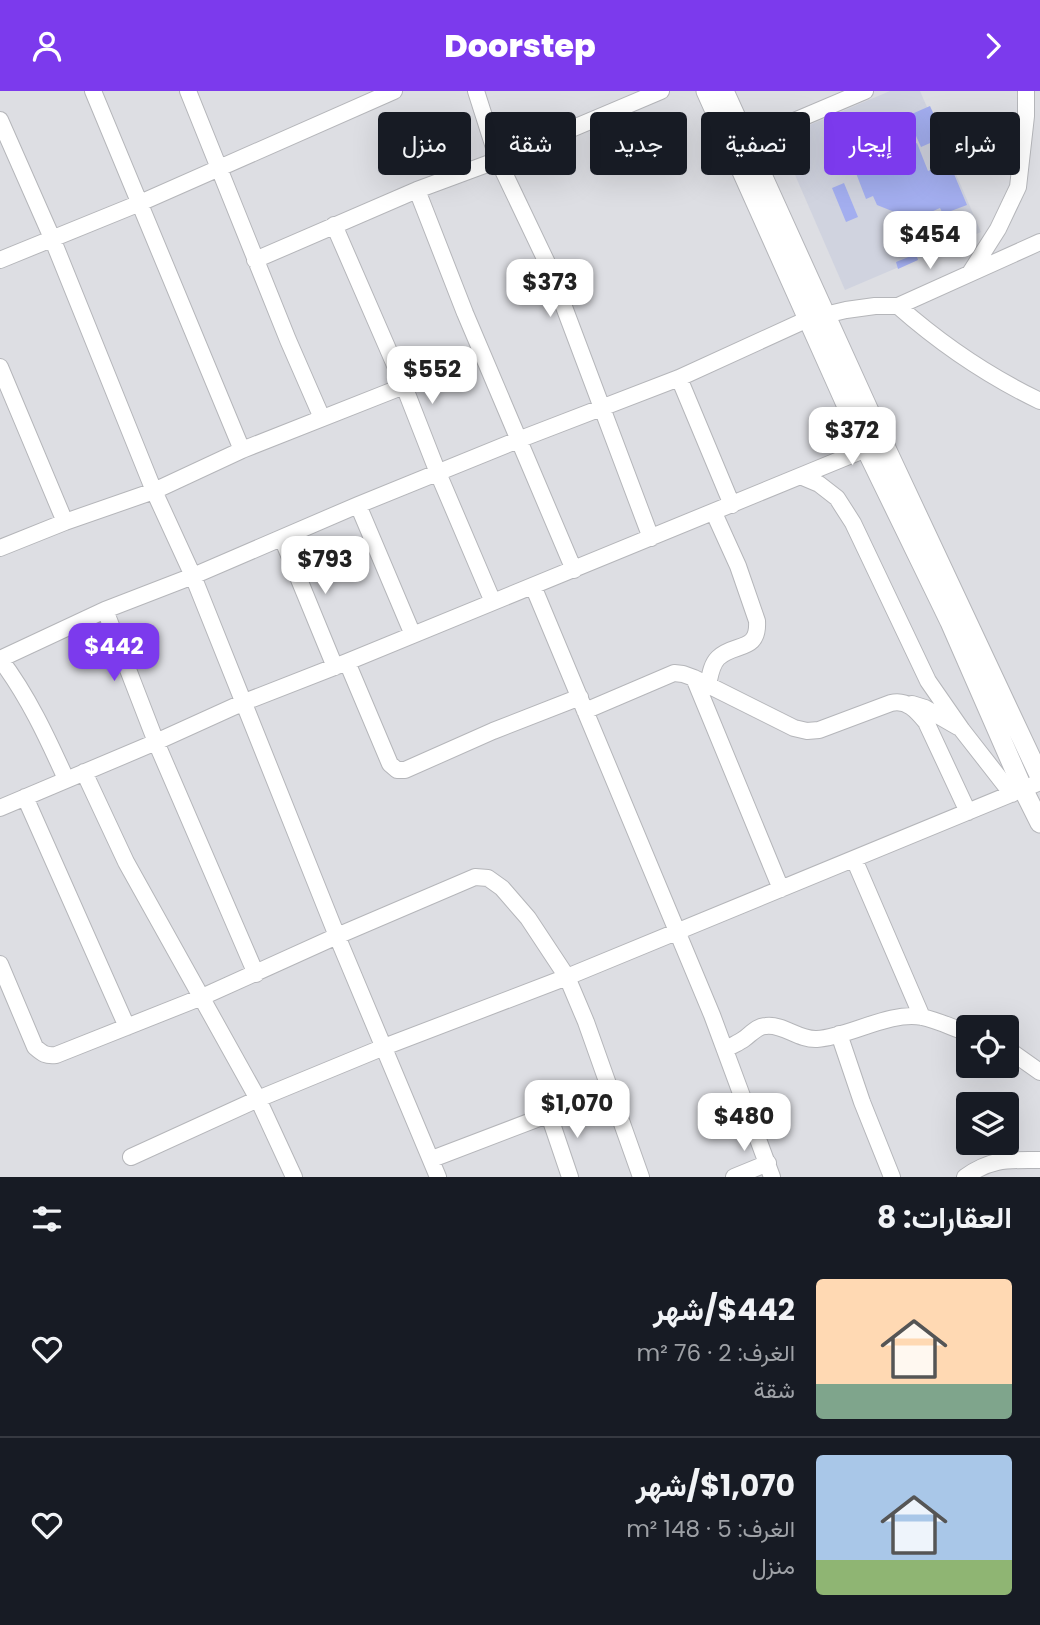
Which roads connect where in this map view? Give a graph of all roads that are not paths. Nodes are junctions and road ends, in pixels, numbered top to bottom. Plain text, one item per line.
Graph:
1 (93, 91) edge
2 (188, 91) edge
3 (394, 91) edge
4 (476, 91) edge
5 (661, 91) edge
6 (706, 91) edge
7 (724, 91) edge
8 (864, 91) edge
9 (1026, 91) edge
10 (734, 112) edge
11 (810, 114) edge
12 (485, 119) edge
13 (0, 120) edge
14 (576, 127) edge
15 (485, 165) edge
16 (219, 169) junction
17 (505, 175) edge
18 (760, 175) edge
19 (417, 190) junction
20 (140, 203) junction
21 (334, 225) junction
22 (52, 238) junction
23 (1040, 242) edge
24 (0, 260) edge
25 (255, 260) junction
26 (970, 273) junction
27 (898, 306) junction
28 (816, 316) junction
29 (0, 367) edge
30 (679, 378) junction
31 (404, 386) junction
32 (1040, 401) edge
33 (602, 408) junction
34 (322, 418) junction
35 (518, 440) junction
36 (866, 449) junction
37 (242, 450) junction
38 (438, 473) junction
39 (800, 476) junction
40 (154, 491) junction
41 (358, 505) junction
42 (732, 505) junction
43 (714, 513) junction
44 (65, 522) junction
45 (282, 538) junction
46 (651, 538) junction
47 (0, 548) edge
48 (574, 569) junction
49 (193, 576) junction
50 (533, 586) junction
51 (493, 602) junction
52 (105, 610) junction
53 (413, 635) junction
54 (0, 659) edge
55 (341, 665) junction
56 (7, 680) edge
57 (701, 682) junction
58 (903, 702) junction
59 (242, 703) junction
60 (582, 704) junction
61 (962, 730) junction
62 (156, 742) junction
63 (84, 772) junction
64 (1040, 776) edge
65 (66, 779) junction
66 (1025, 788) edge
67 (25, 797) junction
68 (0, 808) edge
69 (968, 812) junction
70 (1040, 823) edge
71 (854, 859) junction
72 (781, 889) junction
73 (676, 932) junction
74 (337, 936) junction
75 (0, 964) edge
76 (256, 974) junction
77 (567, 977) junction
78 (7, 997) edge
79 (202, 997) junction
80 (922, 1017) junction
81 (127, 1027) junction
82 (956, 1029) edge
83 (839, 1034) junction
84 (384, 1047) junction
85 (725, 1050) junction
86 (1019, 1057) edge
87 (1040, 1072) edge
88 (610, 1091) junction
89 (258, 1099) junction
90 (549, 1115) junction
91 (131, 1157) dead end
92 (432, 1159) junction
93 (1040, 1160) edge
94 (770, 1170) edge
95 (294, 1177) edge
96 (438, 1177) edge
97 (570, 1177) edge
98 (641, 1177) edge
99 (734, 1177) edge
100 (892, 1177) edge
101 (965, 1177) edge

1 - 20 street
2 - 16 street
3 - 16 street
4 - 12 street
5 - 14 street
6 - 28 main road
7 - 10 main road
8 - 11 street
9 - 26 street
13 - 22 street
15 - 19 street
16 - 20 street
16 - 25 street
17 - 33 street
18 - 28 main road
19 - 21 street
19 - 35 street
20 - 22 street
20 - 37 street
21 - 25 street
21 - 31 street
22 - 24 street
22 - 40 street
23 - 26 street
25 - 34 street
26 - 27 street
27 - 28 street
27 - 32 street
28 - 30 street
28 - 36 main road
28 - 64 main road
29 - 44 street
30 - 33 street
30 - 42 street
31 - 34 street
31 - 38 street
33 - 35 street
33 - 46 street
34 - 37 street
35 - 38 street
35 - 48 street
36 - 39 street
36 - 66 main road
37 - 40 street
38 - 41 street
38 - 51 street
39 - 42 street
39 - 61 street
40 - 44 street
40 - 49 street
41 - 45 street
41 - 53 street
42 - 43 street
43 - 46 street
43 - 57 street
44 - 47 street
45 - 49 street
45 - 55 street
46 - 48 street
48 - 50 street
49 - 52 street
49 - 59 street
50 - 51 street
50 - 60 street
51 - 53 street
52 - 54 street
52 - 62 street
53 - 55 street
54 - 56 street
55 - 59 street
55 - 60 street
56 - 65 street
57 - 58 street
57 - 60 street
57 - 72 street
58 - 61 street
58 - 69 street
59 - 62 street
59 - 74 street
60 - 73 street
61 - 66 street
62 - 63 street
62 - 76 street
63 - 65 street
63 - 79 street
65 - 67 street
66 - 69 street
66 - 70 main road
67 - 68 street
67 - 81 street
69 - 71 street
71 - 72 street
71 - 80 street
72 - 73 street
73 - 77 street
73 - 85 street
74 - 76 street
74 - 77 street
74 - 84 street
75 - 78 street
76 - 79 street
77 - 84 street
77 - 88 street
78 - 81 street
79 - 81 street
79 - 89 street
80 - 82 street
80 - 83 street
83 - 85 street
83 - 100 street
84 - 89 street
84 - 92 street
85 - 94 street
86 - 87 street
88 - 90 street
88 - 98 street
89 - 91 street
89 - 95 street
90 - 92 street
90 - 97 street
92 - 96 street
93 - 101 street
94 - 99 street

